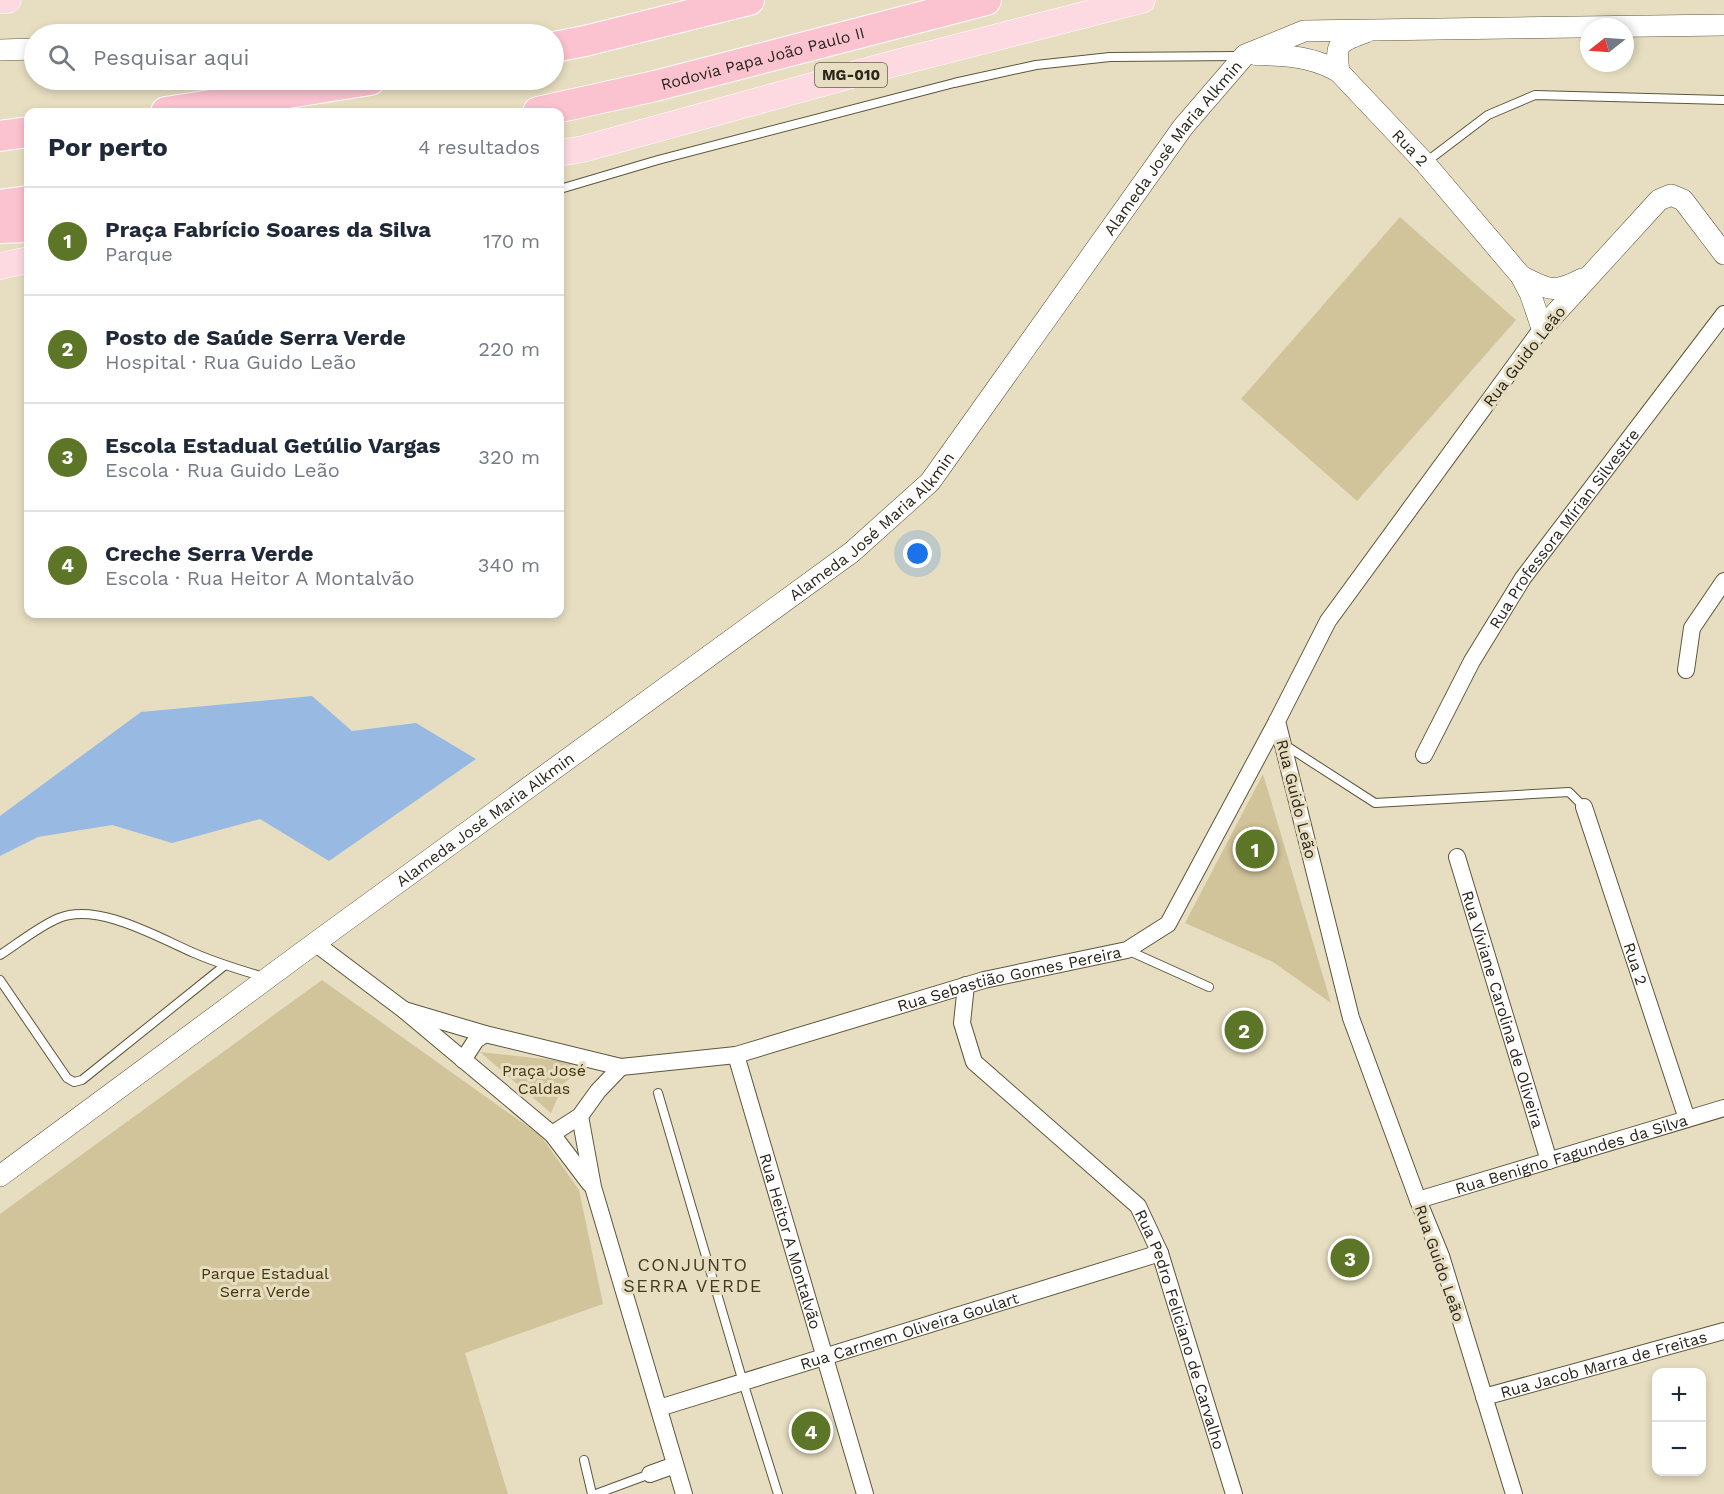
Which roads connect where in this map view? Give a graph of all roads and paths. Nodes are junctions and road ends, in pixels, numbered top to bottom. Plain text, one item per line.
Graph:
1 (0, 0) edge
2 (8, 0) edge
3 (749, 0) edge
4 (986, 0) edge
5 (1142, 0) edge
6 (1724, 25) edge
7 (1375, 29) junction
8 (564, 40) edge
9 (585, 41) junction
10 (564, 45) edge
11 (0, 50) edge
12 (24, 50) edge
13 (1245, 55) junction
14 (1339, 72) junction
15 (306, 90) edge
16 (1724, 100) edge
17 (192, 108) edge
18 (556, 108) edge
19 (24, 133) edge
20 (0, 136) edge
21 (569, 155) edge
22 (1425, 163) junction
23 (564, 188) edge
24 (24, 202) edge
25 (0, 205) edge
26 (24, 227) edge
27 (0, 228) edge
28 (1724, 254) edge
29 (24, 261) edge
30 (0, 266) edge
31 (1590, 275) junction
32 (1521, 276) junction
33 (1724, 314) edge
34 (1542, 328) junction
35 (1724, 581) edge
36 (1686, 670) dead end
37 (1277, 721) junction
38 (1285, 745) junction
39 (1424, 755) dead end
40 (1584, 807) joint
41 (1457, 857) dead end
42 (315, 943) junction
43 (1127, 950) junction
44 (0, 955) edge
45 (224, 966) junction
46 (267, 978) junction
47 (0, 980) edge
48 (966, 985) junction
49 (1209, 987) dead end
50 (404, 1010) junction
51 (485, 1034) junction
52 (736, 1055) junction
53 (463, 1060) junction
54 (621, 1067) junction
55 (658, 1093) dead end
56 (1724, 1108) edge
57 (580, 1116) junction
58 (1688, 1119) junction
59 (552, 1134) junction
60 (1549, 1161) junction
61 (0, 1176) edge
62 (592, 1187) junction
63 (1418, 1200) junction
64 (1160, 1253) junction
65 (1724, 1331) edge
66 (825, 1357) junction
67 (743, 1382) junction
68 (1484, 1397) junction
69 (659, 1408) junction
70 (584, 1460) dead end
71 (675, 1465) junction
72 (650, 1474) joint
73 (594, 1494) edge
74 (684, 1494) edge
75 (778, 1494) edge
76 (865, 1494) edge
77 (1233, 1494) edge
78 (1514, 1494) edge

1 - 2 main road
3 - 9 highway
4 - 18 highway, Rodovia Papa João Paulo II / MG-010
5 - 21 main road, MG-010
6 - 7 street, Alameda José Maria Alkmin
7 - 13 street, Alameda José Maria Alkmin
7 - 14 street
8 - 9 highway
9 - 10 highway
11 - 12 street
13 - 14 street
13 - 23 lane
13 - 42 street, Alameda José Maria Alkmin
14 - 22 street, Rua 2
15 - 17 highway
16 - 22 lane
19 - 20 highway
22 - 32 street, Rua 2
24 - 25 highway
26 - 27 highway
28 - 31 street, Rua Guido Leão
29 - 30 main road
31 - 32 street, Rua 2
31 - 34 street, Rua Guido Leão
32 - 34 street, Rua 2
33 - 39 street, Rua Professora Mírian Silvestre
34 - 37 street, Rua Guido Leão
35 - 36 street
37 - 38 street, Rua Guido Leão
37 - 43 street, Rua Sebastião Gomes Pereira
38 - 40 lane
38 - 63 street, Rua Guido Leão
40 - 58 street, Rua 2
41 - 60 street, Rua Viviane Carolina de Oliveira
42 - 46 street, Alameda José Maria Alkmin
42 - 50 street
43 - 48 street, Rua Sebastião Gomes Pereira
43 - 49 lane
44 - 45 lane
45 - 46 lane
45 - 47 lane
46 - 61 street, Alameda José Maria Alkmin
48 - 52 street, Rua Sebastião Gomes Pereira
48 - 64 street, Rua Pedro Feliciano de Carvalho
50 - 51 street
50 - 53 street
51 - 53 street
51 - 54 street
52 - 54 street, Rua Sebastião Gomes Pereira
52 - 66 street, Rua Heitor A Montalvão
53 - 59 street
54 - 57 street
55 - 67 lane
56 - 58 street, Rua Benigno Fagundes da Silva
57 - 59 street
57 - 62 street
58 - 60 street, Rua Benigno Fagundes da Silva
59 - 62 street
60 - 63 street, Rua Benigno Fagundes da Silva
62 - 69 street
63 - 68 street, Rua Guido Leão
64 - 66 street, Rua Carmem Oliveira Goulart
64 - 77 street, Rua Pedro Feliciano de Carvalho
65 - 68 street, Rua Jacob Marra de Freitas
66 - 67 street, Rua Carmem Oliveira Goulart
66 - 76 street, Rua Heitor A Montalvão
67 - 69 street, Rua Carmem Oliveira Goulart
67 - 75 lane
68 - 78 street, Rua Guido Leão
69 - 71 street
70 - 73 lane
71 - 72 street
71 - 74 street
72 - 73 lane

